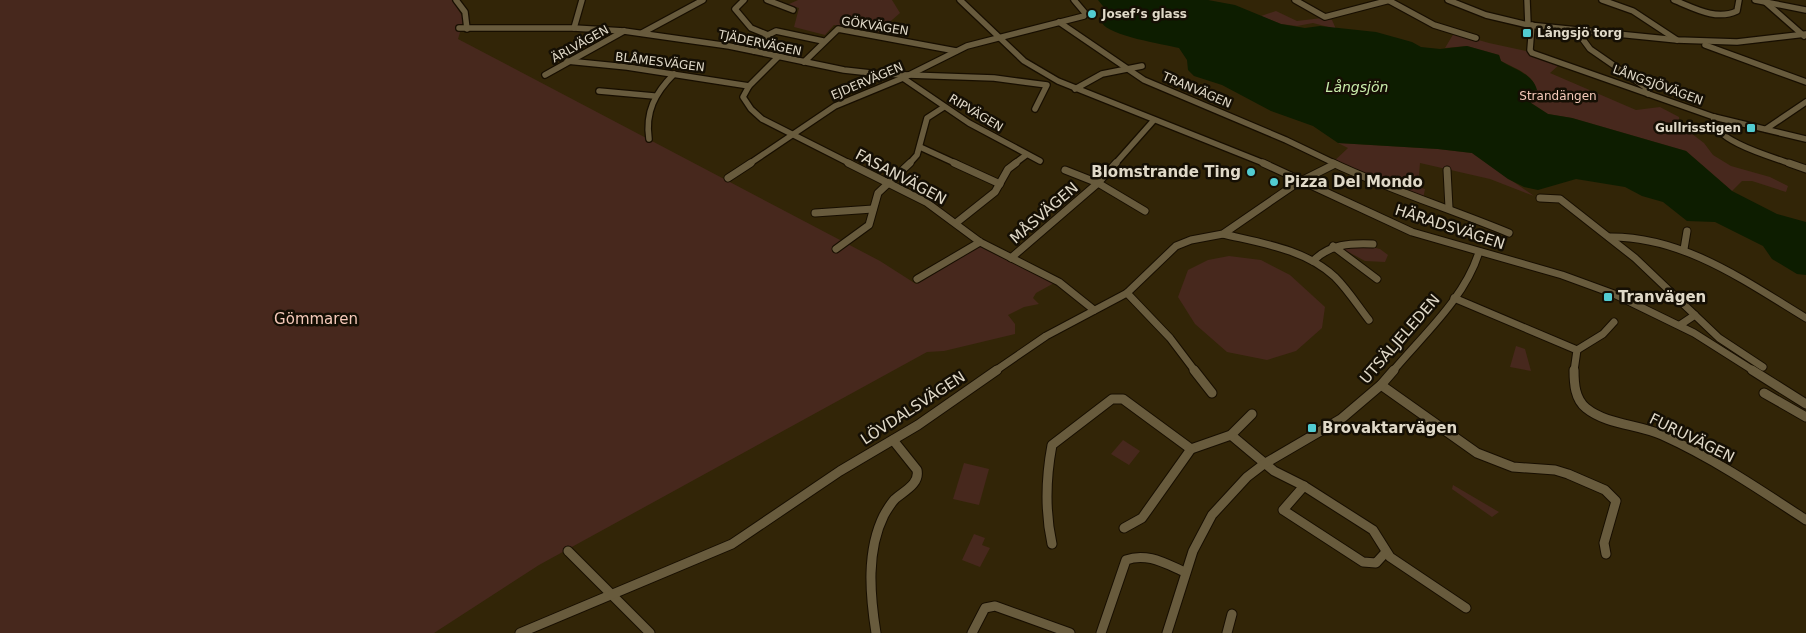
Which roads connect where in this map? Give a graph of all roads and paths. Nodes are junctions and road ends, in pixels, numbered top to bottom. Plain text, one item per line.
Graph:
1 (456, 0) edge
2 (582, 0) edge
3 (703, 0) edge
4 (744, 0) edge
5 (767, 0) edge
6 (960, 0) edge
7 (1074, 0) edge
8 (1295, 0) edge
9 (1389, 0) edge
10 (1448, 0) edge
11 (1527, 0) edge
12 (1602, 0) edge
13 (1674, 0) edge
14 (1739, 0) edge
15 (1756, 0) edge
16 (1764, 1) edge
17 (793, 10) dead end
18 (1806, 10) edge
19 (1059, 22) junction
20 (1530, 25) junction
21 (459, 28) dead end
22 (574, 28) junction
23 (467, 29) junction
24 (1576, 30) junction
25 (624, 31) junction
26 (642, 33) junction
27 (768, 35) junction
28 (1805, 35) edge
29 (998, 37) junction
30 (1476, 38) dead end
31 (1677, 40) junction
32 (823, 42) junction
33 (1702, 42) junction
34 (754, 51) junction
35 (956, 51) junction
36 (779, 56) junction
37 (567, 61) junction
38 (804, 62) junction
39 (1142, 66) dead end
40 (1125, 70) junction
41 (674, 74) junction
42 (912, 74) junction
43 (545, 75) dead end
44 (903, 78) junction
45 (1806, 82) edge
46 (749, 86) junction
47 (1075, 89) junction
48 (599, 92) dead end
49 (1648, 94) junction
50 (654, 96) junction
51 (1806, 102) edge
52 (944, 107) junction
53 (1034, 109) dead end
54 (1714, 117) junction
55 (1154, 120) junction
56 (1766, 129) junction
57 (792, 135) junction
58 (649, 139) dead end
59 (1806, 139) edge
60 (920, 147) junction
61 (1026, 155) junction
62 (1040, 161) dead end
63 (1333, 165) junction
64 (1806, 169) edge
65 (1065, 170) dead end
66 (1447, 170) dead end
67 (728, 178) dead end
68 (1304, 180) junction
69 (888, 182) junction
70 (1098, 183) junction
71 (1000, 184) junction
72 (1540, 198) dead end
73 (1449, 208) junction
74 (873, 209) junction
75 (1145, 211) dead end
76 (815, 212) dead end
77 (956, 223) junction
78 (1687, 231) dead end
79 (1509, 233) dead end
80 (1223, 234) junction
81 (1609, 237) junction
82 (980, 242) junction
83 (1373, 244) dead end
84 (1333, 246) junction
85 (836, 249) dead end
86 (1684, 249) junction
87 (1479, 252) junction
88 (1010, 258) junction
89 (1313, 261) junction
90 (917, 279) dead end
91 (1377, 279) dead end
92 (1127, 293) junction
93 (1454, 298) junction
94 (1094, 310) junction
95 (1696, 315) junction
96 (1806, 318) edge
97 (1370, 320) dead end
98 (1614, 322) dead end
99 (1680, 325) junction
100 (1577, 350) junction
101 (1762, 367) dead end
102 (1381, 385) junction
103 (1212, 393) dead end
104 (1764, 393) dead end
105 (1806, 404) edge
106 (1252, 414) dead end
107 (1806, 417) edge
108 (1231, 435) junction
109 (893, 440) junction
110 (1191, 450) junction
111 (1264, 464) junction
112 (1304, 486) junction
113 (1806, 520) edge
114 (1124, 528) dead end
115 (1052, 544) dead end
116 (568, 552) dead end
117 (1386, 552) junction
118 (1606, 554) dead end
119 (1185, 572) junction
120 (612, 595) junction
121 (1466, 608) dead end
122 (1232, 614) dead end
123 (520, 633) edge
124 (650, 633) edge
125 (876, 633) edge
126 (972, 633) edge
127 (1070, 633) edge
128 (1101, 633) edge
129 (1167, 633) edge
130 (1227, 633) edge

1 - 23 street
2 - 22 street
3 - 26 street
4 - 27 street
5 - 17 street
6 - 29 street, HÄRADSVÄGEN
7 - 19 street, EJDERVÄGEN
8 - 9 street
9 - 30 street
10 - 20 street
11 - 20 street
12 - 31 street
13 - 14 street
15 - 16 street
16 - 18 street
16 - 28 street
19 - 29 street, EJDERVÄGEN
19 - 40 street, TRANVÄGEN
20 - 24 street
20 - 49 street, LÅNGSJÖVÄGEN
21 - 23 street, TJÄDERVÄGEN
22 - 23 street, TJÄDERVÄGEN
22 - 25 street, TJÄDERVÄGEN
24 - 31 street
24 - 49 street
25 - 26 street, TJÄDERVÄGEN
25 - 37 street, ÄRLVÄGEN
26 - 34 street, TJÄDERVÄGEN
27 - 32 street
27 - 34 street
28 - 33 street
29 - 35 street, EJDERVÄGEN
29 - 47 street, HÄRADSVÄGEN
31 - 33 street
32 - 35 street, GÖKVÄGEN
32 - 38 street, GÖKVÄGEN
33 - 45 street
34 - 36 street, TJÄDERVÄGEN
35 - 42 street, EJDERVÄGEN
36 - 38 street, TJÄDERVÄGEN
36 - 46 street
37 - 41 street, BLÅMESVÄGEN
37 - 43 street, ÄRLVÄGEN
38 - 42 street, TJÄDERVÄGEN
39 - 40 street
40 - 47 street
40 - 63 street, TRANVÄGEN
41 - 46 street, BLÅMESVÄGEN
41 - 50 street
42 - 44 street, EJDERVÄGEN
42 - 53 street, TJÄDERVÄGEN
44 - 52 street, RIPVÄGEN
44 - 57 street, EJDERVÄGEN
46 - 57 street, FASANVÄGEN
47 - 55 street, HÄRADSVÄGEN
48 - 50 street
49 - 54 street, LÅNGSJÖVÄGEN
50 - 58 street
51 - 56 street
52 - 60 street
52 - 61 street, RIPVÄGEN
54 - 56 street, LÅNGSJÖVÄGEN
54 - 64 street
55 - 68 street, HÄRADSVÄGEN
55 - 70 street, MÅSVÄGEN
56 - 59 street, LÅNGSJÖVÄGEN
57 - 67 street, EJDERVÄGEN
57 - 69 street, FASANVÄGEN
60 - 69 street
60 - 71 street
61 - 62 street, RIPVÄGEN
61 - 71 street
63 - 68 street
63 - 73 street, TRANVÄGEN
65 - 70 street
66 - 73 street
68 - 80 street, LÖVDALSVÄGEN
68 - 87 street, HÄRADSVÄGEN
69 - 74 street
69 - 77 street, FASANVÄGEN
70 - 75 street
70 - 88 street, MÅSVÄGEN
71 - 77 street
72 - 81 street
73 - 79 street, TRANVÄGEN
74 - 76 street
74 - 85 street
77 - 82 street, FASANVÄGEN
78 - 86 street
80 - 89 street
80 - 92 street, LÖVDALSVÄGEN
81 - 86 street
81 - 95 street
82 - 88 street, FASANVÄGEN
82 - 90 street
83 - 84 street
84 - 89 street
84 - 91 street
86 - 96 street
87 - 93 street, UTSÄLJELEDEN
87 - 99 street, HÄRADSVÄGEN
88 - 94 street, FASANVÄGEN
89 - 97 street
92 - 94 street, LÖVDALSVÄGEN
92 - 103 street
93 - 100 street
93 - 102 street, UTSÄLJELEDEN
94 - 109 street, LÖVDALSVÄGEN
95 - 99 street
95 - 101 street
98 - 100 street
99 - 105 street, HÄRADSVÄGEN
100 - 113 street, FURUVÄGEN
102 - 111 street, UTSÄLJELEDEN
102 - 118 street
104 - 107 street
106 - 108 street
108 - 110 street
108 - 111 street
109 - 120 street, LÖVDALSVÄGEN
109 - 125 street
110 - 114 street
110 - 115 street
111 - 112 street
111 - 119 street, UTSÄLJELEDEN
112 - 117 street
112 - 117 street
116 - 120 street
117 - 121 street
119 - 128 street
119 - 129 street, UTSÄLJELEDEN
120 - 123 street, LÖVDALSVÄGEN
120 - 124 street
122 - 130 street
126 - 127 street

